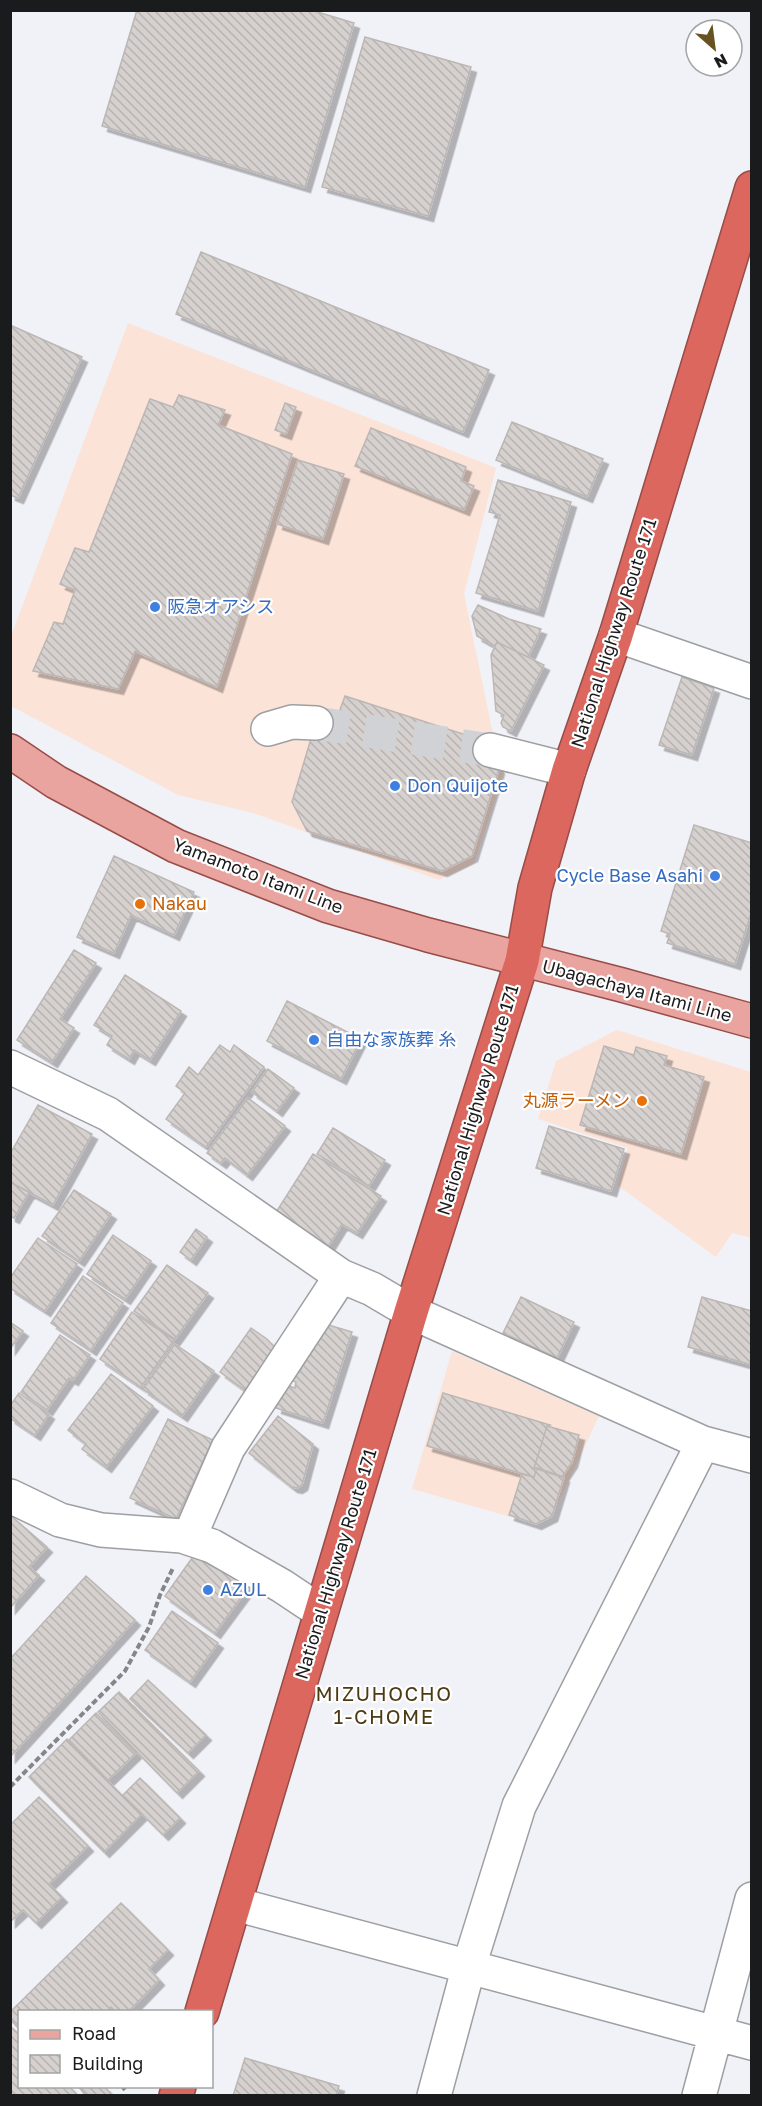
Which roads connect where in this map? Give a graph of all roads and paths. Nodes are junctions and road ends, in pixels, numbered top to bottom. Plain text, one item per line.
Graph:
1 (752, 188) edge
2 (616, 635) junction
3 (752, 682) edge
4 (316, 723) tunnel mouth
5 (268, 729) dead end
6 (490, 750) tunnel mouth
7 (10, 751) edge
8 (569, 770) junction
9 (522, 961) junction
10 (752, 1022) edge
11 (10, 1067) edge
12 (341, 1276) junction
13 (411, 1312) junction
14 (703, 1443) junction
15 (752, 1456) edge
16 (10, 1496) edge
17 (189, 1538) junction
18 (321, 1612) junction
19 (10, 1787) edge
20 (752, 1899) edge
21 (235, 1904) junction
22 (469, 1966) junction
23 (203, 2010) edge
24 (717, 2034) junction
25 (752, 2043) edge
26 (434, 2096) edge
27 (699, 2096) edge

1 - 2 highway, National Highway Route 171
2 - 3 street
2 - 8 highway, National Highway Route 171
4 - 5 street
6 - 8 street
7 - 9 main road, Yamamoto Itami Line
8 - 9 highway, National Highway Route 171
9 - 10 main road, Ubagachaya Itami Line
9 - 13 highway, National Highway Route 171
11 - 12 street
12 - 13 street
12 - 17 street
13 - 14 street
13 - 18 highway, National Highway Route 171
14 - 15 street
14 - 22 street
16 - 17 street
17 - 18 street
17 - 19 path
18 - 21 highway, National Highway Route 171
20 - 24 street
21 - 22 street
21 - 23 highway, National Highway Route 171
22 - 24 street
22 - 26 street
24 - 25 street
24 - 27 street

